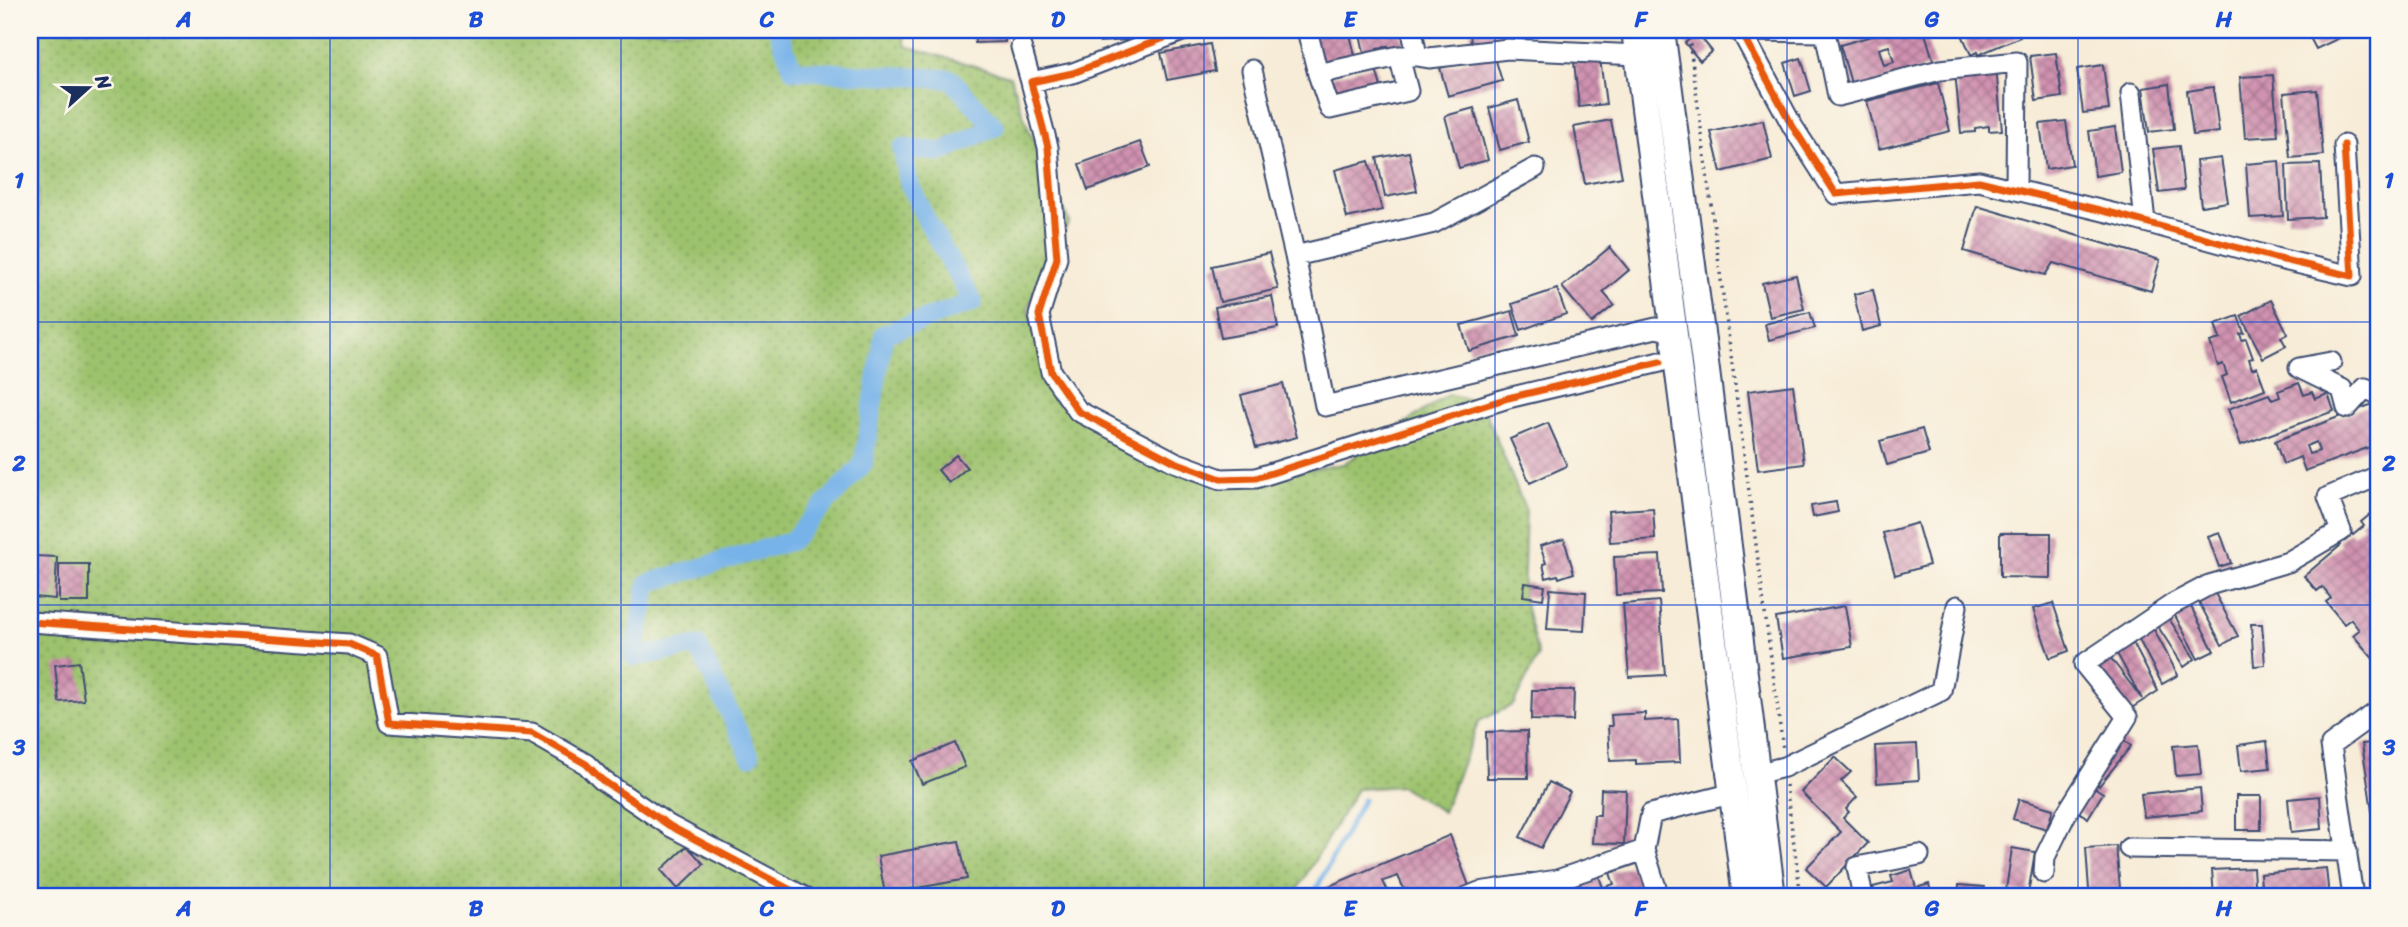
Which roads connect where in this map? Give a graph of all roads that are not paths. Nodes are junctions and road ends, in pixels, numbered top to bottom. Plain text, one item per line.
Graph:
1 (1185, 30) edge
2 (1307, 30) edge
3 (1412, 30) edge
4 (1661, 30) edge
5 (1738, 30) edge
6 (1828, 31) edge
7 (1636, 43) edge
8 (1021, 47) dead end
9 (1408, 56) junction
10 (1252, 70) dead end
11 (1318, 74) junction
12 (1031, 82) junction
13 (2131, 93) dead end
14 (2344, 145) dead end
15 (1535, 167) dead end
16 (2016, 190) junction
17 (2145, 222) junction
18 (1295, 256) junction
19 (1673, 332) junction
20 (2331, 362) dead end
21 (1669, 369) junction
22 (1706, 371) junction
23 (2378, 394) edge
24 (2378, 477) edge
25 (1957, 606) dead end
26 (30, 622) edge
27 (2378, 710) edge
28 (1741, 781) junction
29 (2129, 848) dead end
30 (1644, 850) junction
31 (2347, 851) junction
32 (1919, 856) dead end
33 (2044, 873) dead end
34 (1560, 889) edge
35 (804, 897) edge
36 (1467, 897) edge
37 (1659, 897) edge
38 (1746, 897) edge
39 (1772, 897) edge
40 (1863, 897) edge
41 (2353, 897) edge

1 - 12 street
2 - 11 street
3 - 9 street
4 - 22 main road
5 - 6 street
5 - 16 street
6 - 16 street
7 - 9 street
7 - 19 main road
8 - 12 street
9 - 11 street
9 - 11 street
10 - 18 street
12 - 21 street
13 - 17 street
14 - 17 street
15 - 18 street
16 - 17 street
18 - 19 street
19 - 21 main road
20 - 23 street
21 - 22 main road
21 - 28 main road
22 - 28 main road
24 - 33 street
25 - 28 street
26 - 35 street
27 - 31 street
28 - 30 street
28 - 38 main road
28 - 39 main road
29 - 31 street
30 - 34 street
30 - 37 street
31 - 41 street
32 - 40 street
34 - 36 street

